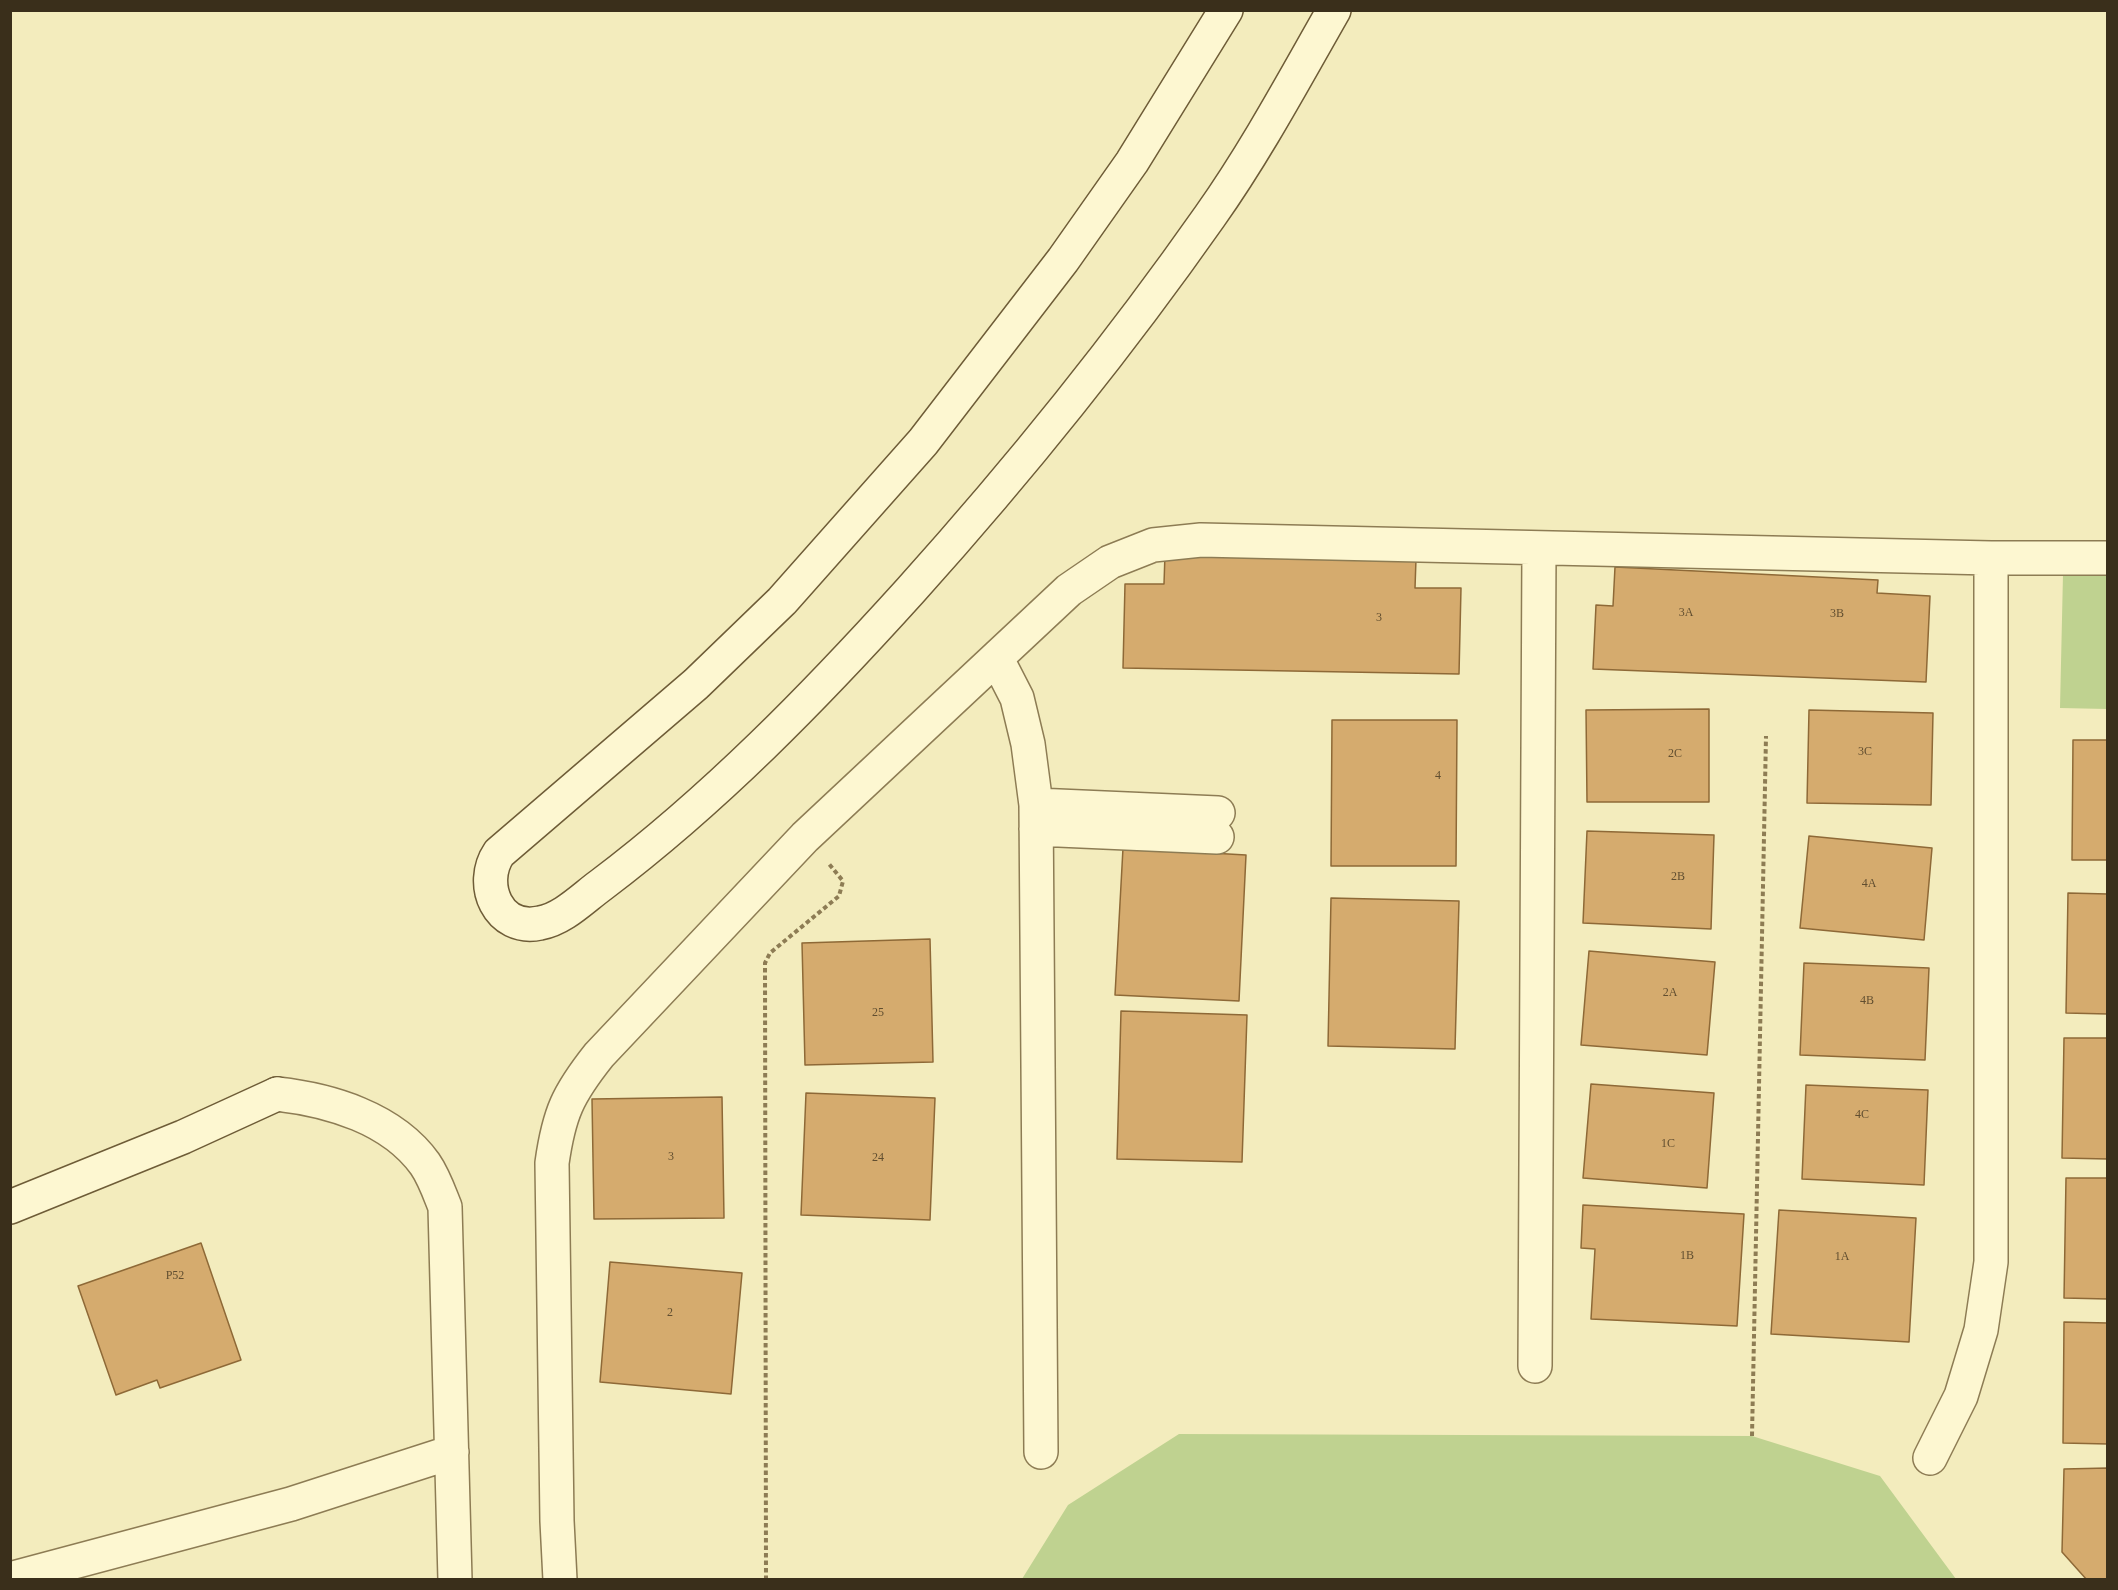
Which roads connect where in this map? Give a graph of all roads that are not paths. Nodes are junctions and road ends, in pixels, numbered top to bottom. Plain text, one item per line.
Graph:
1 (1226, 10) edge
2 (1334, 10) edge
3 (1539, 548) junction
4 (1991, 558) junction
5 (2108, 558) edge
6 (998, 659) junction
7 (1036, 817) junction
8 (1218, 825) dead end
9 (10, 1207) edge
10 (1535, 1366) dead end
11 (452, 1452) junction
12 (1041, 1452) dead end
13 (1930, 1458) dead end
14 (10, 1579) edge
15 (455, 1580) edge
16 (560, 1580) edge

1 - 2 street
3 - 4 street
3 - 6 street
3 - 10 street
4 - 5 street
4 - 13 street
6 - 7 street
6 - 16 street
7 - 8 street
7 - 12 street
9 - 11 street
11 - 14 street
11 - 15 street

